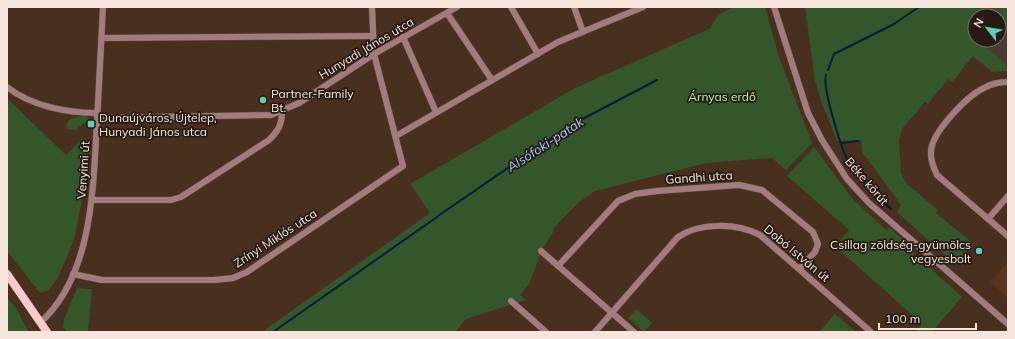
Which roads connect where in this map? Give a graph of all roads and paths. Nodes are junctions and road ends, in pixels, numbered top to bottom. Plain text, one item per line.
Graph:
1 (103, 7) edge
2 (372, 7) edge
3 (457, 7) edge
4 (511, 7) edge
5 (574, 7) edge
6 (774, 7) edge
7 (640, 8) edge
8 (447, 13) junction
9 (583, 32) junction
10 (372, 36) junction
11 (403, 37) junction
12 (102, 38) junction
13 (374, 54) junction
14 (538, 54) junction
15 (492, 80) junction
16 (1008, 82) edge
17 (7, 86) edge
18 (282, 111) junction
19 (436, 112) junction
20 (97, 116) junction
21 (396, 136) junction
22 (1008, 196) edge
23 (92, 200) junction
24 (988, 219) junction
25 (1008, 236) edge
26 (541, 251) dead end
27 (558, 266) junction
28 (800, 268) junction
29 (7, 274) edge
30 (73, 274) junction
31 (511, 301) dead end
32 (612, 312) junction
33 (41, 322) junction
34 (1008, 324) edge
35 (47, 332) edge
36 (546, 332) edge
37 (595, 332) edge
38 (634, 332) edge
39 (871, 332) edge

1 - 12 street, Venyimi út
2 - 10 street
3 - 8 street, Hunyadi János utca
4 - 14 street
5 - 9 street
6 - 34 street, Béke körút
7 - 9 street
8 - 11 street, Hunyadi János utca
8 - 15 street
9 - 14 street
10 - 12 street
10 - 13 street
11 - 13 street, Hunyadi János utca
11 - 19 street
12 - 20 street, Venyimi út
13 - 18 street, Hunyadi János utca
13 - 21 street
14 - 15 street
15 - 19 street
16 - 24 street
17 - 20 street, Hunyadi János utca
18 - 20 street, Hunyadi János utca
18 - 23 street
19 - 21 street
20 - 23 street, Venyimi út
21 - 30 street, Zrínyi Miklós utca
22 - 24 street
23 - 30 street, Venyimi út
24 - 25 street
26 - 27 street
27 - 28 street, Gandhi utca
27 - 32 street
28 - 32 street, Dobó István út
28 - 39 street, Dobó István út
29 - 33 main road
30 - 33 street, Venyimi út
31 - 36 street
32 - 37 street, Dobó István út
32 - 38 street
33 - 35 main road

